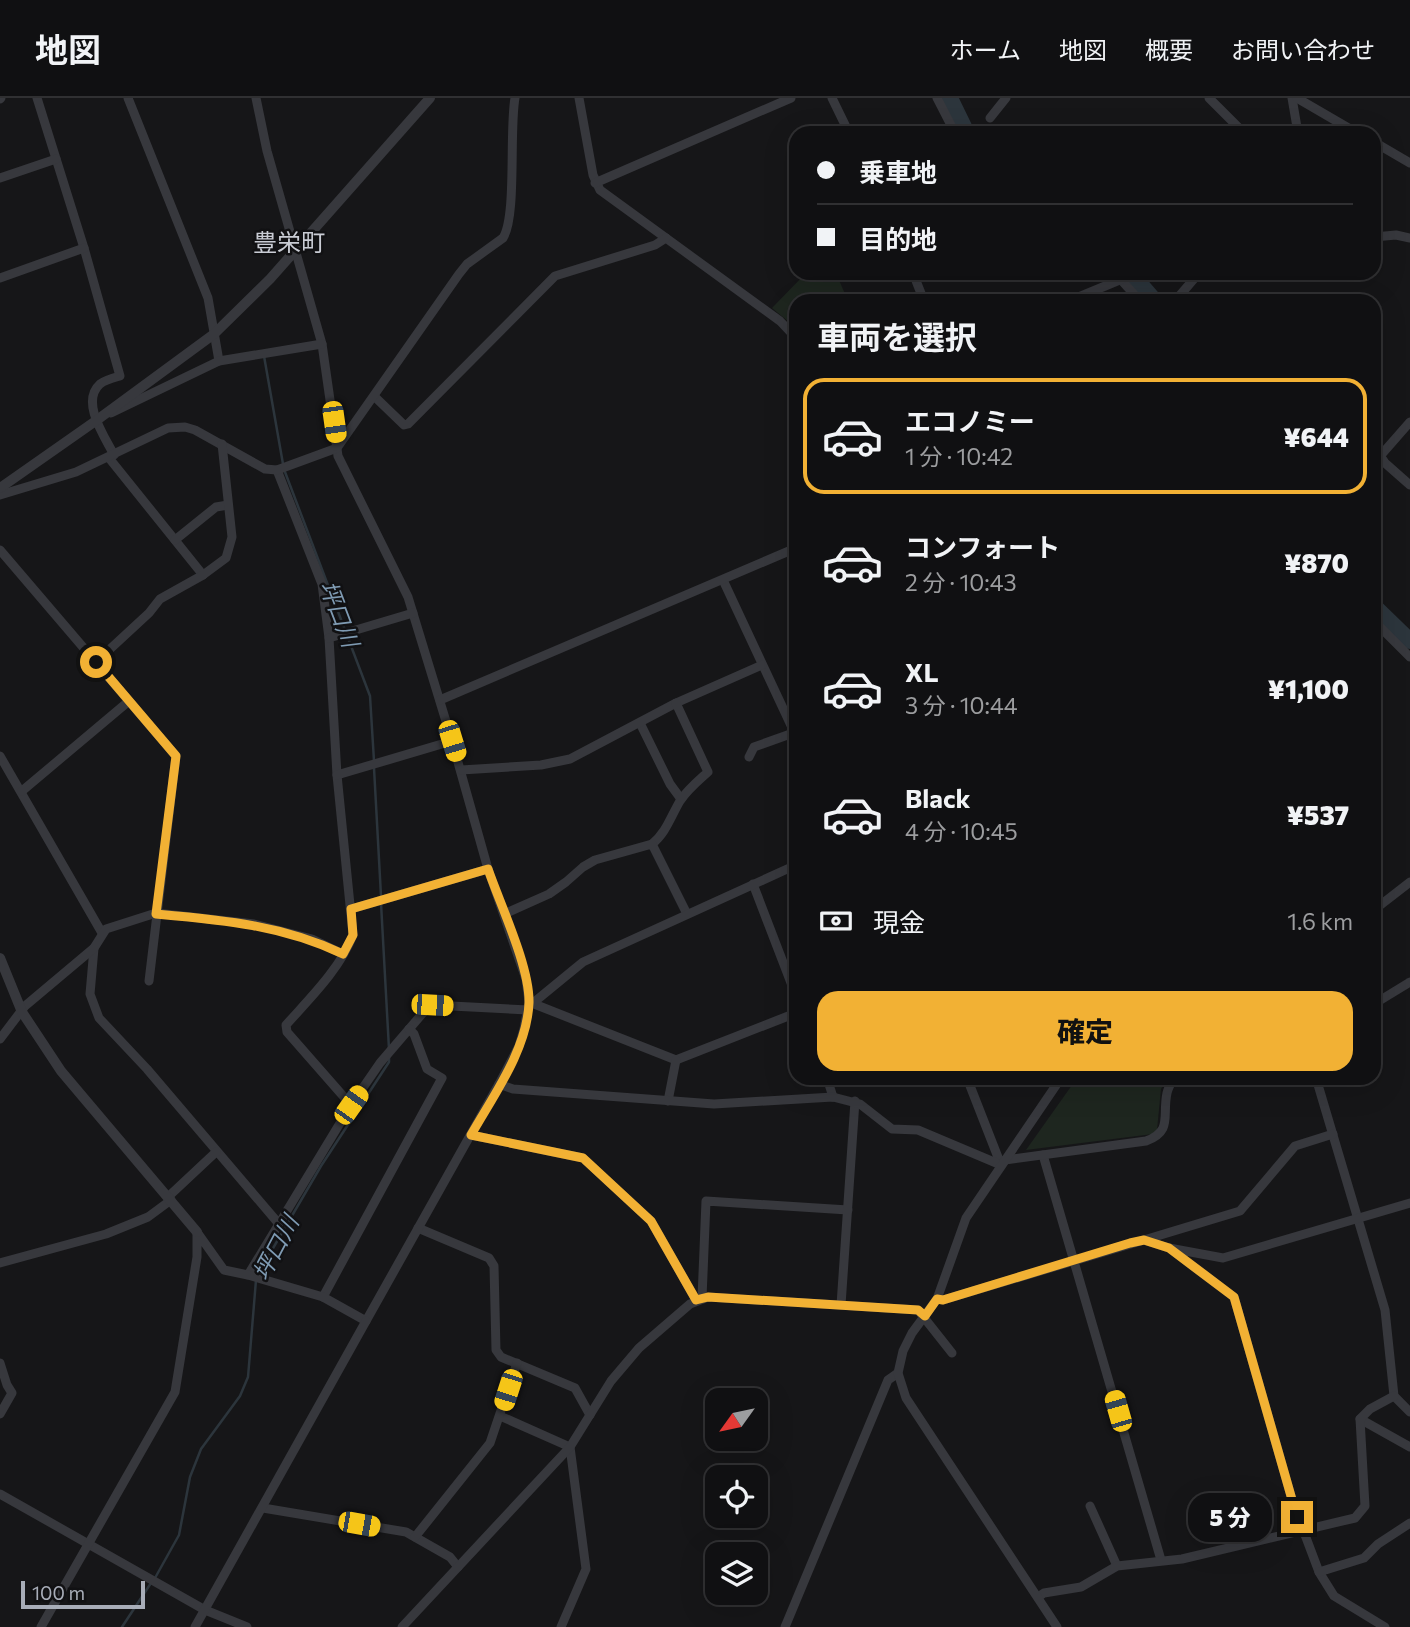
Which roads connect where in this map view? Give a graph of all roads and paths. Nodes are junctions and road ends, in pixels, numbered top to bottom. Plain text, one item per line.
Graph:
1 (37, 98) edge
2 (128, 98) edge
3 (256, 98) edge
4 (430, 98) edge
5 (515, 98) edge
6 (579, 98) edge
7 (791, 98) edge
8 (831, 98) edge
9 (937, 98) edge
10 (1006, 98) edge
11 (1209, 98) edge
12 (1294, 98) edge
13 (990, 118) dead end
14 (845, 126) edge
15 (951, 126) edge
16 (1237, 126) edge
17 (1297, 126) edge
18 (1344, 126) edge
19 (1381, 146) edge
20 (56, 159) junction
21 (1410, 163) edge
22 (0, 178) edge
23 (595, 183) junction
24 (1381, 236) edge
25 (666, 238) junction
26 (1410, 238) edge
27 (84, 248) junction
28 (296, 249) junction
29 (0, 278) edge
30 (1111, 280) edge
31 (1122, 280) edge
32 (1193, 280) edge
33 (1083, 294) edge
34 (1134, 294) edge
35 (1181, 294) edge
36 (789, 331) edge
37 (214, 334) junction
38 (322, 344) junction
39 (219, 361) junction
40 (375, 397) junction
41 (97, 420) junction
42 (1410, 422) edge
43 (222, 444) junction
44 (337, 449) junction
45 (1381, 455) edge
46 (112, 457) junction
47 (1381, 461) edge
48 (277, 470) junction
49 (1410, 485) edge
50 (0, 488) edge
51 (0, 495) edge
52 (228, 505) junction
53 (175, 540) junction
54 (0, 550) edge
55 (789, 551) edge
56 (203, 575) junction
57 (723, 580) junction
58 (413, 613) junction
59 (1381, 628) edge
60 (330, 638) junction
61 (1410, 657) edge
62 (96, 662) junction
63 (762, 665) junction
64 (440, 700) junction
65 (130, 701) junction
66 (676, 703) junction
67 (789, 720) edge
68 (640, 723) junction
69 (789, 736) edge
70 (452, 741) junction
71 (0, 756) edge
72 (749, 757) dead end
73 (461, 770) junction
74 (337, 775) junction
75 (22, 791) junction
76 (681, 799) junction
77 (652, 844) junction
78 (789, 868) edge
79 (488, 869) junction
80 (1410, 882) edge
81 (753, 884) junction
82 (1381, 905) edge
83 (351, 909) junction
84 (156, 914) junction
85 (504, 914) junction
86 (687, 914) junction
87 (102, 933) junction
88 (94, 948) junction
89 (343, 954) junction
90 (0, 958) edge
91 (789, 978) edge
92 (149, 981) dead end
93 (1410, 982) edge
94 (1381, 1000) edge
95 (530, 1005) junction
96 (22, 1012) junction
97 (789, 1016) edge
98 (409, 1029) junction
99 (0, 1039) edge
100 (676, 1060) junction
101 (499, 1084) junction
102 (829, 1085) edge
103 (970, 1085) edge
104 (1056, 1085) edge
105 (1170, 1085) edge
106 (1318, 1085) edge
107 (833, 1097) junction
108 (668, 1101) junction
109 (855, 1101) junction
110 (351, 1105) junction
111 (1334, 1134) junction
112 (471, 1135) junction
113 (216, 1152) junction
114 (1043, 1156) junction
115 (1003, 1162) junction
116 (170, 1198) junction
117 (1410, 1203) edge
118 (848, 1210) junction
119 (1358, 1219) junction
120 (279, 1224) junction
121 (418, 1228) junction
122 (197, 1232) junction
123 (1144, 1240) junction
124 (1169, 1248) junction
125 (1074, 1261) junction
126 (0, 1263) edge
127 (254, 1277) junction
128 (323, 1297) junction
129 (699, 1299) junction
130 (937, 1299) junction
131 (841, 1305) junction
132 (925, 1316) junction
133 (366, 1321) junction
134 (952, 1353) dead end
135 (0, 1363) edge
136 (517, 1363) junction
137 (898, 1373) junction
138 (1394, 1395) junction
139 (1410, 1412) edge
140 (0, 1414) edge
141 (590, 1415) junction
142 (500, 1416) junction
143 (1360, 1419) junction
144 (570, 1447) junction
145 (1410, 1447) edge
146 (0, 1494) edge
147 (1090, 1506) dead end
148 (263, 1508) junction
149 (1410, 1523) edge
150 (1302, 1530) junction
151 (415, 1536) junction
152 (88, 1542) junction
153 (1161, 1560) junction
154 (1117, 1566) junction
155 (458, 1567) junction
156 (1318, 1572) junction
157 (1038, 1597) junction
158 (205, 1610) junction
159 (41, 1627) edge
160 (195, 1627) edge
161 (247, 1627) edge
162 (402, 1627) edge
163 (561, 1627) edge
164 (785, 1627) edge
165 (1057, 1627) edge
166 (1385, 1627) edge

1 - 20 street
2 - 37 street
3 - 28 street
4 - 28 street
5 - 40 street
6 - 23 street
7 - 23 street
8 - 14 street
9 - 15 street
10 - 13 street
11 - 16 street
12 - 17 street
12 - 18 street
19 - 21 street
20 - 22 street
20 - 27 street
23 - 25 street
24 - 26 street
25 - 36 street
25 - 40 street
27 - 29 street
27 - 41 street
28 - 37 street
28 - 38 street
30 - 33 street
31 - 34 street
32 - 35 street
37 - 39 street
37 - 41 street
38 - 39 street
38 - 44 street
39 - 41 street
40 - 44 street
41 - 46 street
41 - 50 street
42 - 45 street
43 - 46 street
43 - 48 street
43 - 52 street
44 - 48 street
44 - 58 street
46 - 51 street
46 - 53 street
47 - 49 street
48 - 60 street
52 - 53 street
52 - 56 street
53 - 56 street
54 - 62 street
55 - 57 street
56 - 62 street
57 - 63 street
57 - 64 street
58 - 60 street
58 - 64 street
59 - 61 street
60 - 74 street
62 - 65 street
63 - 66 street
63 - 67 street
64 - 70 street
65 - 75 street
65 - 84 street
66 - 68 street
66 - 76 street
68 - 73 street
68 - 76 street
69 - 72 street
70 - 73 street
70 - 74 street
71 - 75 street
73 - 79 street
74 - 83 street
75 - 87 street
76 - 77 street
77 - 85 street
77 - 86 street
78 - 81 street
79 - 83 street
79 - 85 street
80 - 82 street
81 - 86 street
81 - 91 street
83 - 89 street
84 - 87 street
84 - 89 street
84 - 92 street
85 - 95 street
86 - 95 street
87 - 88 street
88 - 96 street
88 - 113 street
89 - 110 street
90 - 96 street
93 - 94 street
95 - 98 street
95 - 100 street
95 - 101 street
96 - 99 street
96 - 116 street
97 - 100 street
98 - 110 street
98 - 128 street
100 - 108 street
101 - 108 street
101 - 112 street
102 - 107 street
103 - 115 street
104 - 115 street
105 - 114 street
106 - 111 street
107 - 108 street
107 - 109 street
109 - 115 street
109 - 118 street
110 - 120 street
111 - 119 street
111 - 123 street
112 - 121 street
112 - 129 street
113 - 116 street
113 - 120 street
114 - 115 street
114 - 125 street
115 - 130 street
116 - 122 street
116 - 126 street
117 - 119 street
118 - 129 street
118 - 131 street
119 - 124 street
119 - 138 street
120 - 127 street
121 - 133 street
121 - 136 street
122 - 127 street
122 - 152 street
123 - 124 street
123 - 125 street
124 - 150 street
125 - 130 street
125 - 153 street
127 - 128 street
128 - 133 street
129 - 131 street
129 - 141 street
130 - 132 street
131 - 132 street
132 - 134 street
132 - 137 street
133 - 148 street
135 - 140 street
136 - 141 street
136 - 142 street
137 - 157 street
137 - 164 street
138 - 139 street
138 - 143 street
141 - 144 street
142 - 144 street
142 - 151 street
143 - 145 street
143 - 150 street
144 - 155 street
144 - 163 street
146 - 152 street
147 - 154 street
148 - 151 street
148 - 158 street
149 - 156 street
150 - 153 street
150 - 156 street
151 - 155 street
152 - 158 street
152 - 159 street
153 - 154 street
154 - 157 street
155 - 162 street
156 - 166 street
157 - 165 street
158 - 160 street
158 - 161 street

